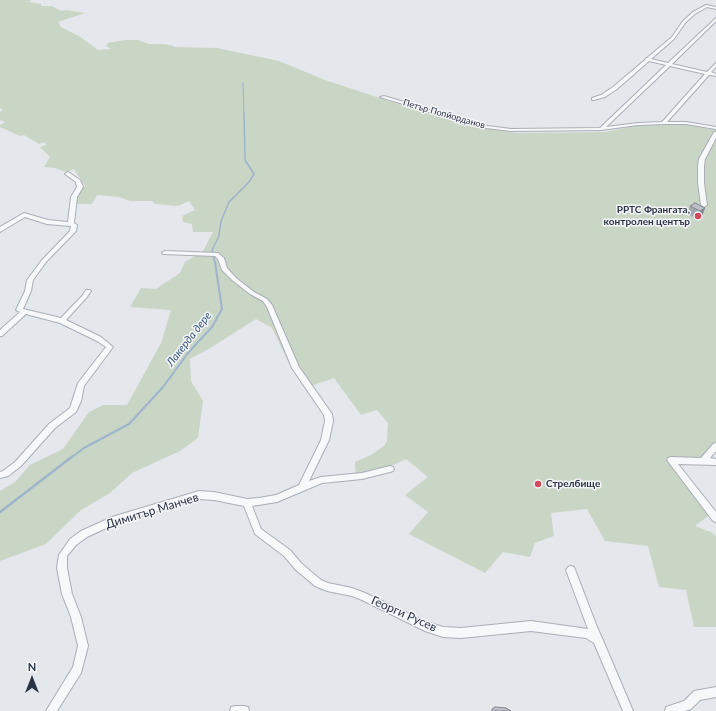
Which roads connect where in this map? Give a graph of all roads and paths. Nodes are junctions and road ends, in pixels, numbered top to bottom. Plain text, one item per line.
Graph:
1 (716, 8) edge
2 (716, 19) edge
3 (647, 60) junction
4 (668, 64) junction
5 (716, 64) edge
6 (707, 73) junction
7 (716, 75) edge
8 (382, 97) dead end
9 (594, 99) dead end
10 (664, 121) junction
11 (716, 128) edge
12 (601, 129) junction
13 (716, 133) edge
14 (68, 174) dead end
15 (704, 205) dead end
16 (71, 224) junction
17 (0, 230) edge
18 (165, 253) dead end
19 (88, 291) dead end
20 (24, 312) junction
21 (62, 321) junction
22 (0, 334) edge
23 (716, 446) edge
24 (702, 462) junction
25 (716, 462) edge
26 (390, 469) dead end
27 (0, 475) edge
28 (303, 486) junction
29 (247, 503) junction
30 (716, 518) edge
31 (571, 570) dead end
32 (599, 641) junction
33 (716, 692) edge
34 (51, 711) edge
35 (235, 711) edge
36 (244, 711) edge
37 (628, 711) edge
38 (670, 711) edge

1 - 3 street
2 - 4 street
3 - 4 street
3 - 9 street
4 - 6 street
4 - 12 street
5 - 6 street
6 - 7 street
6 - 10 street
8 - 12 street, Петър Попйорданов
10 - 11 street, Петър Попйорданов
10 - 12 street, Петър Попйорданов
13 - 15 street
14 - 16 street
16 - 17 street
16 - 20 street
18 - 28 street
19 - 21 street
20 - 21 street
20 - 22 street
21 - 27 street
23 - 24 street
24 - 25 street
24 - 30 street
26 - 28 street, Димитър Манчев
28 - 29 street, Димитър Манчев
29 - 32 street, Георги Русев
29 - 34 street, Димитър Манчев
31 - 32 street
32 - 37 street
33 - 38 street
35 - 36 street

